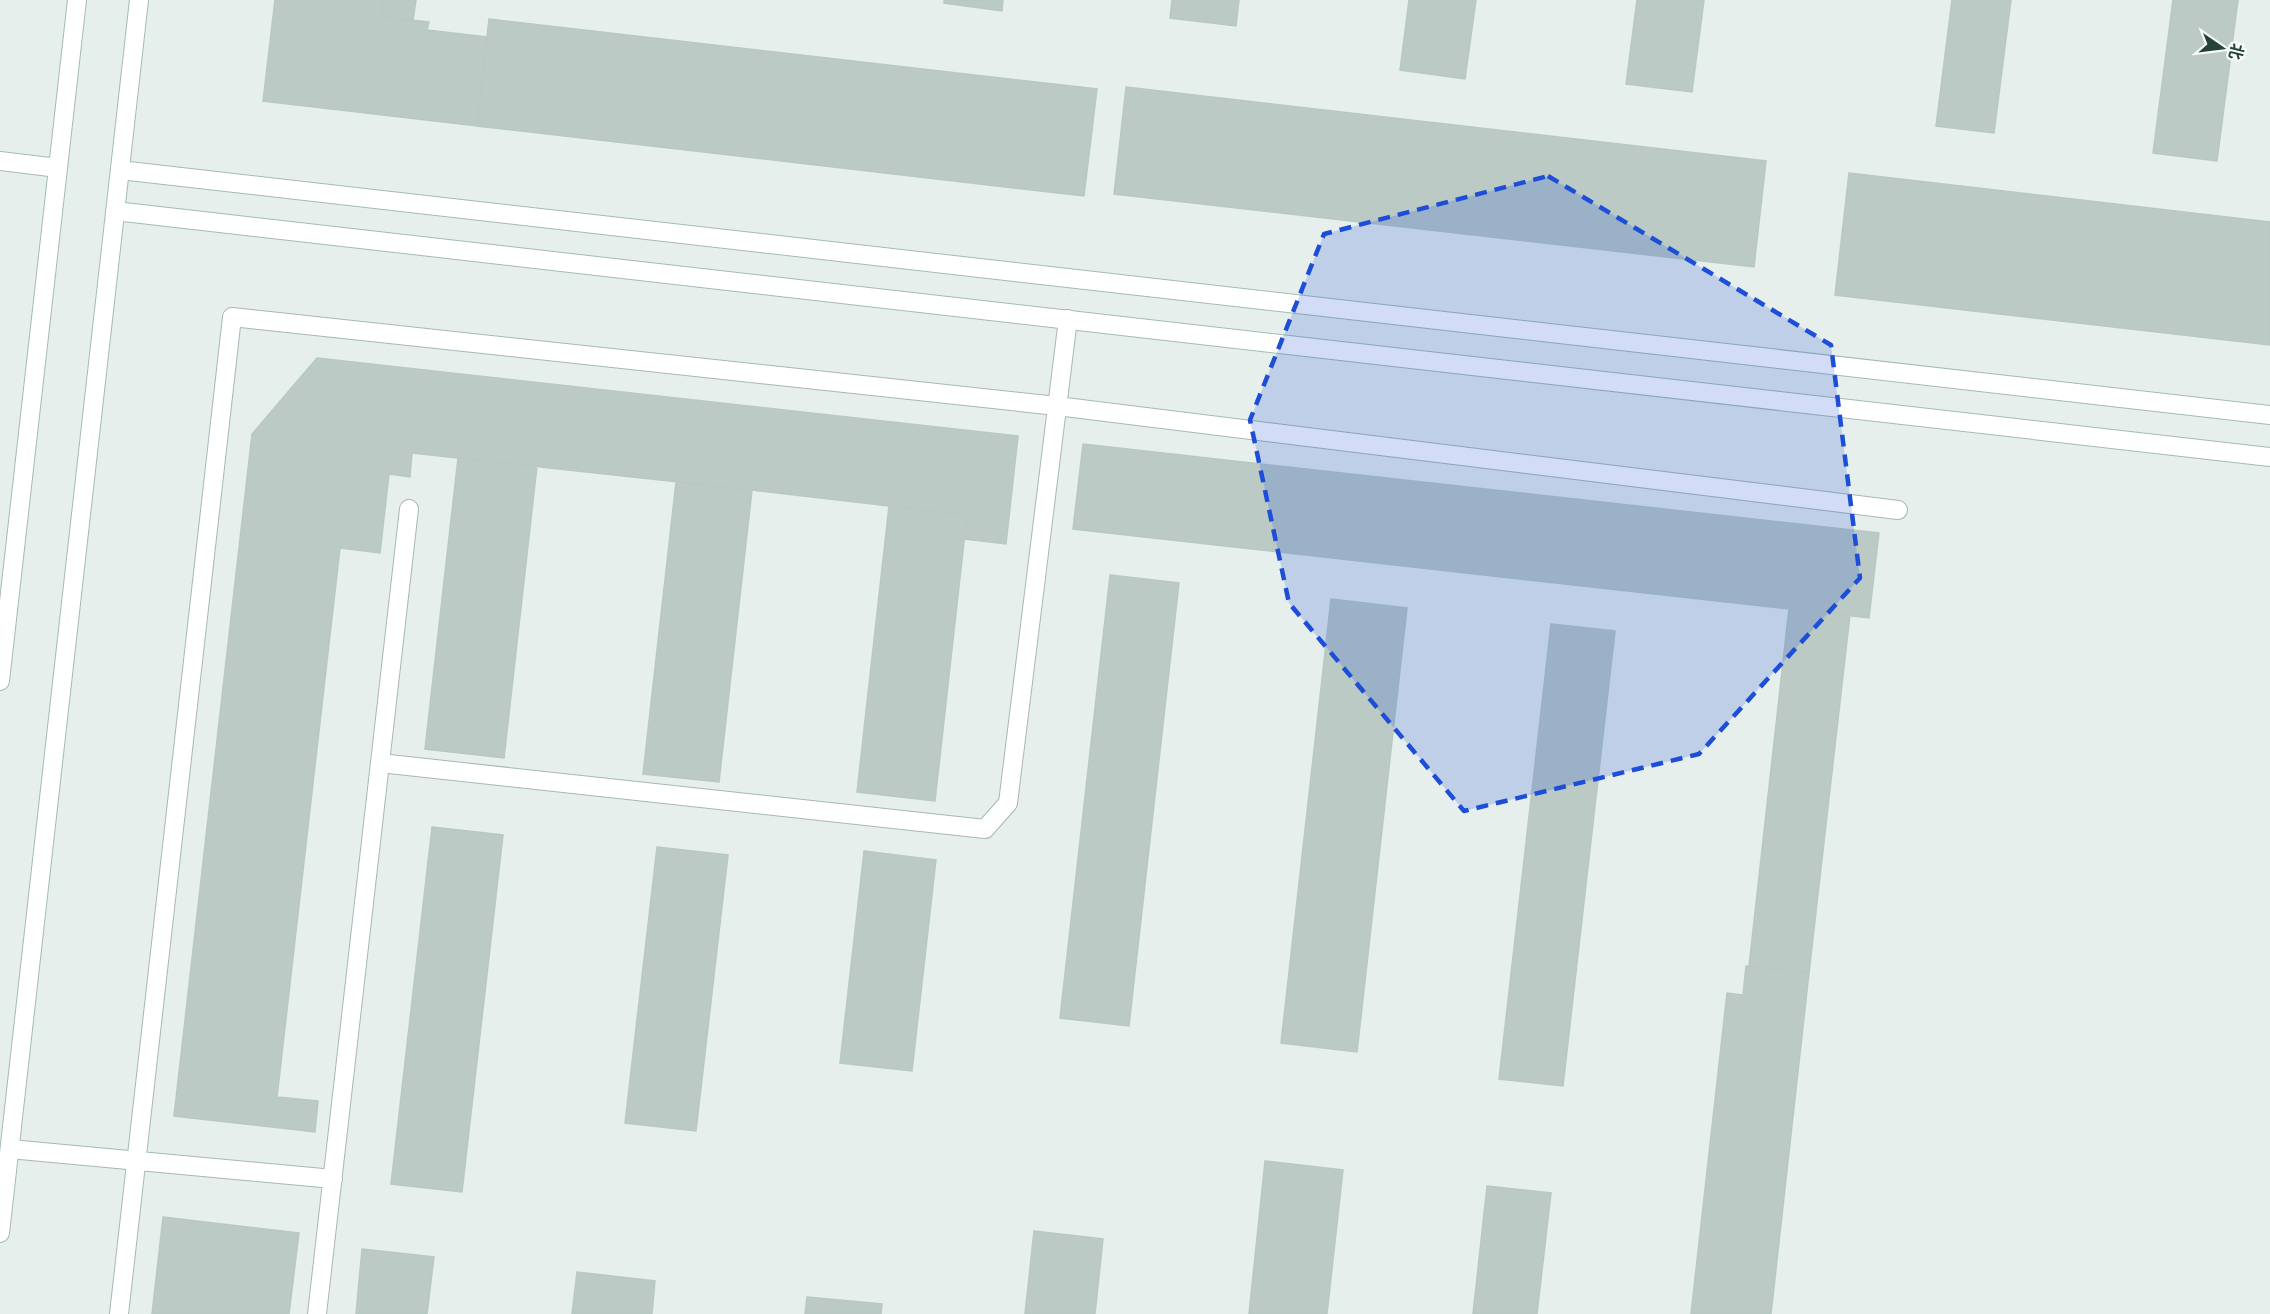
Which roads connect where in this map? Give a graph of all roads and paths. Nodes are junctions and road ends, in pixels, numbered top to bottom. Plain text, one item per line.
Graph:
1 (77, 0) edge
2 (139, 0) edge
3 (0, 161) edge
4 (58, 168) junction
5 (120, 170) junction
6 (115, 211) junction
7 (1068, 319) junction
8 (1057, 406) junction
9 (2270, 415) edge
10 (2270, 457) edge
11 (409, 509) dead end
12 (1898, 510) dead end
13 (0, 681) edge
14 (380, 764) junction
15 (9, 1149) junction
16 (136, 1161) junction
17 (333, 1179) junction
18 (0, 1233) edge
19 (119, 1314) edge
20 (317, 1314) edge

1 - 4 street
2 - 5 street
3 - 4 street
4 - 13 street
5 - 6 street
5 - 9 street
6 - 7 street
6 - 15 street
7 - 8 street
7 - 10 street
8 - 12 street
8 - 14 street
8 - 16 street
11 - 14 street
14 - 17 street
15 - 16 street
15 - 18 street
16 - 17 street
16 - 19 street
17 - 20 street

